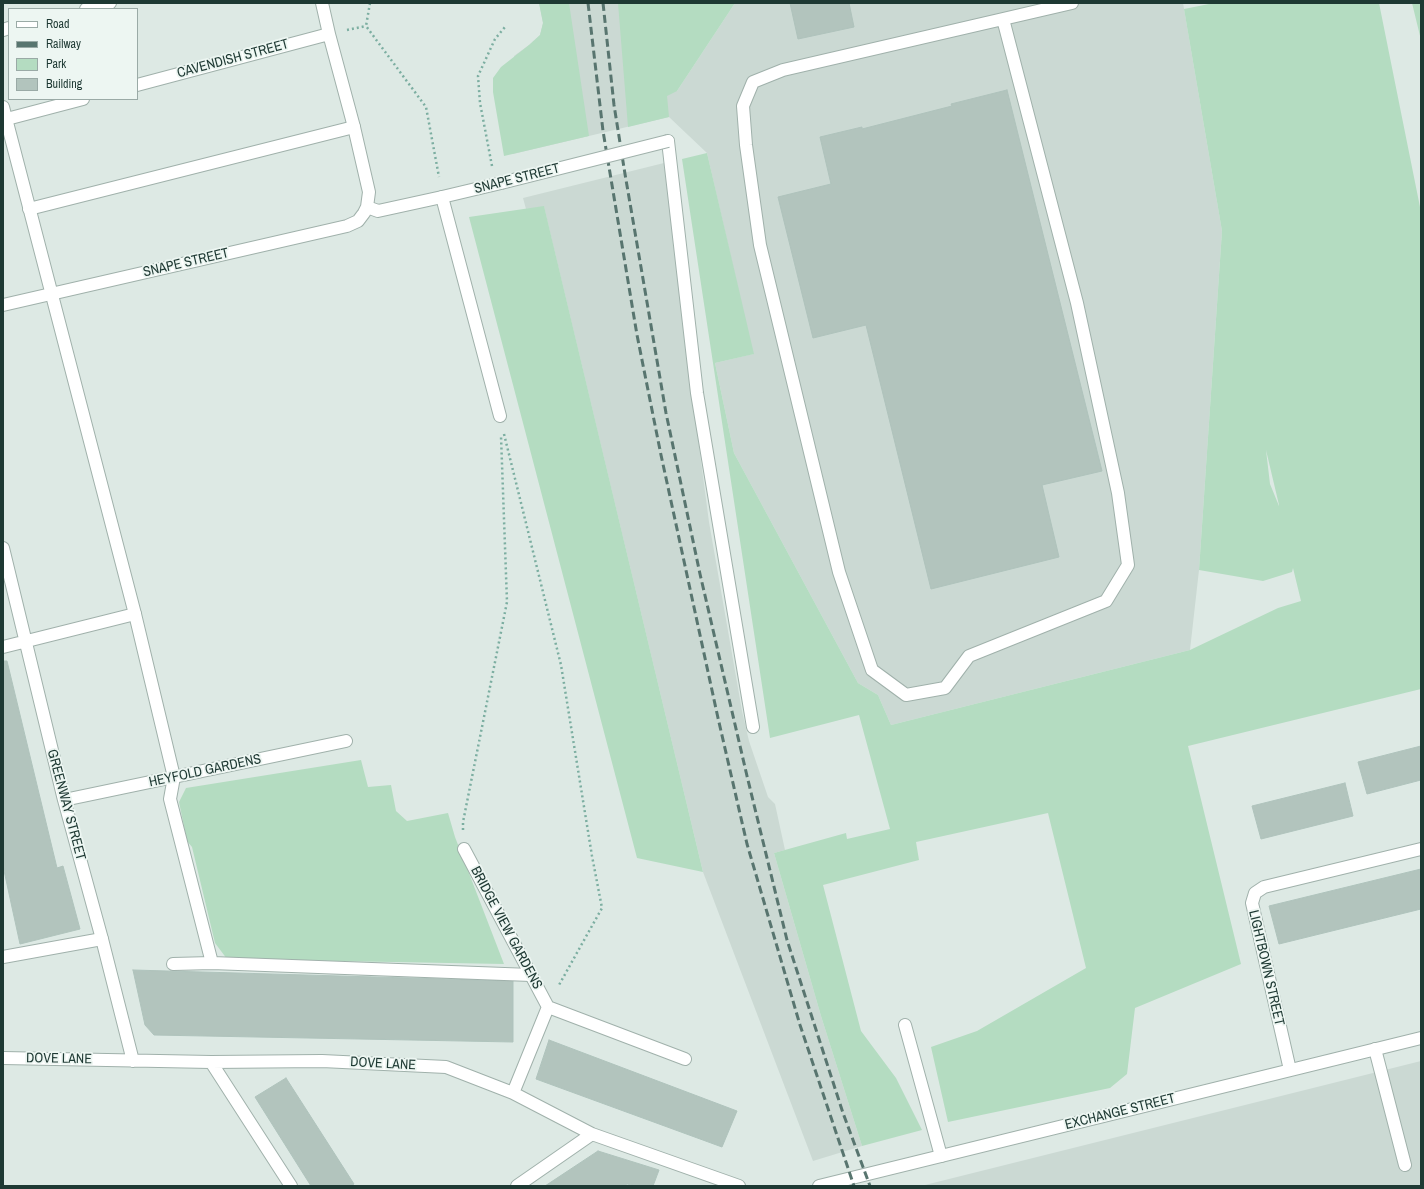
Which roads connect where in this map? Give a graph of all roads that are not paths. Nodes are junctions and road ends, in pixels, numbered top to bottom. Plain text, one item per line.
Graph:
1 (110, 3) edge
2 (322, 3) edge
3 (1072, 3) edge
4 (90, 8) edge
5 (1003, 19) junction
6 (329, 34) junction
7 (138, 85) edge
8 (79, 100) edge
9 (3, 107) edge
10 (5, 120) edge
11 (354, 128) junction
12 (442, 197) junction
13 (29, 209) junction
14 (366, 210) junction
15 (52, 294) junction
16 (3, 305) edge
17 (500, 416) road end
18 (3, 548) edge
19 (135, 614) junction
20 (25, 641) junction
21 (3, 647) edge
22 (753, 727) dead end
23 (346, 741) dead end
24 (174, 777) junction
25 (64, 800) junction
26 (464, 849) road end
27 (1421, 849) edge
28 (102, 938) junction
29 (3, 957) edge
30 (212, 963) junction
31 (173, 964) dead end
32 (531, 975) junction
33 (548, 1007) junction
34 (905, 1025) dead end
35 (1421, 1038) edge
36 (1375, 1049) junction
37 (3, 1058) edge
38 (685, 1059) dead end
39 (133, 1061) junction
40 (211, 1062) junction
41 (1290, 1070) junction
42 (513, 1093) junction
43 (592, 1134) junction
44 (941, 1156) junction
45 (1405, 1165) dead end
46 (291, 1186) edge
47 (517, 1186) edge
48 (739, 1186) edge
49 (819, 1186) edge

1 - 4 street
2 - 6 street
3 - 5 street
5 - 5 street
6 - 7 street, CAVENDISH STREET
6 - 11 street
8 - 10 street
9 - 10 street
10 - 13 street
11 - 13 street
11 - 14 street
12 - 14 street, SNAPE STREET
12 - 17 street
12 - 22 street, SNAPE STREET, bridge
13 - 15 street
14 - 15 street, SNAPE STREET
15 - 16 street, SNAPE STREET
15 - 19 street
18 - 20 street, GREENWAY STREET
19 - 20 street
19 - 24 street
20 - 21 street
20 - 25 street, GREENWAY STREET
23 - 24 street, HEYFOLD GARDENS
24 - 25 street, HEYFOLD GARDENS
24 - 30 street
25 - 28 street, GREENWAY STREET
26 - 32 street, BRIDGE VIEW GARDENS
27 - 41 street, LIGHTBOWN STREET
28 - 29 street
28 - 39 street, GREENWAY STREET
30 - 31 street
30 - 32 street
32 - 33 street, BRIDGE VIEW GARDENS
33 - 38 street, BRIDGE VIEW GARDENS
33 - 42 street, BRIDGE VIEW GARDENS
34 - 44 street
35 - 36 street, EXCHANGE STREET
36 - 41 street, EXCHANGE STREET
36 - 45 street
37 - 39 street, DOVE LANE
39 - 40 street, DOVE LANE
40 - 42 street, DOVE LANE
40 - 46 street
41 - 44 street, EXCHANGE STREET
42 - 43 street, DOVE LANE
43 - 47 street
43 - 48 street, DOVE LANE
44 - 49 street, EXCHANGE STREET

